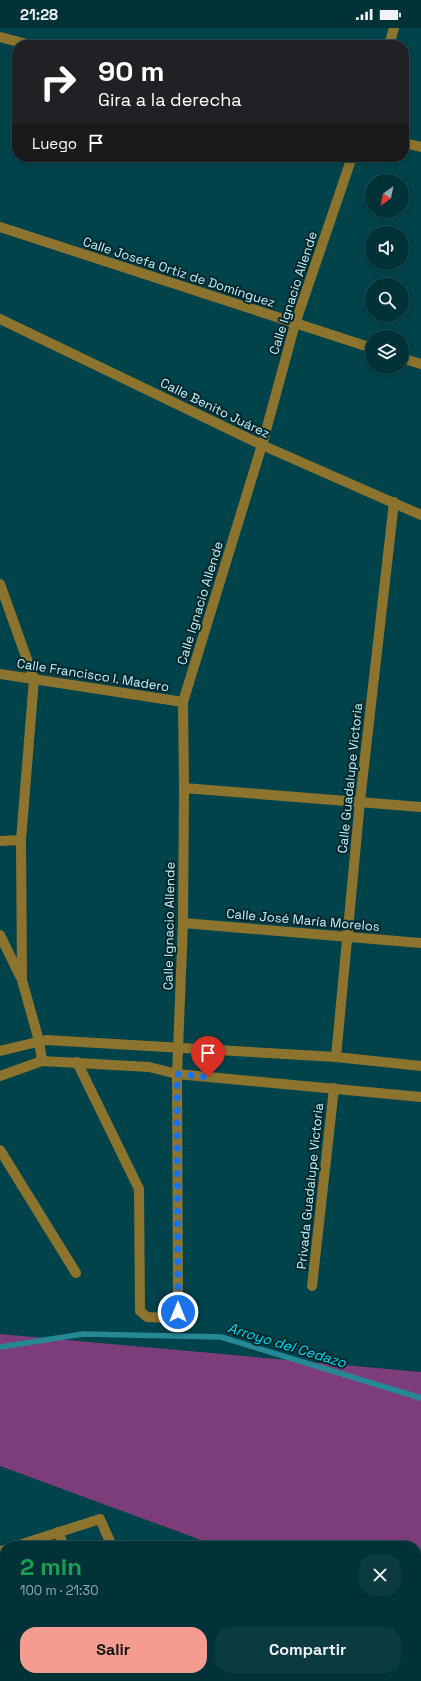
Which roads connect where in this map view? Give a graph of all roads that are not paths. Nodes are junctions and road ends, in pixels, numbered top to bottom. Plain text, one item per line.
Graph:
1 (394, 28) edge
2 (0, 37) edge
3 (12, 40) edge
4 (390, 40) edge
5 (409, 144) edge
6 (421, 147) edge
7 (350, 162) edge
8 (0, 227) edge
9 (0, 319) edge
10 (295, 324) junction
11 (365, 346) edge
12 (409, 360) edge
13 (421, 364) edge
14 (262, 445) junction
15 (394, 502) junction
16 (421, 515) edge
17 (0, 584) edge
18 (0, 674) edge
19 (34, 679) junction
20 (183, 702) junction
21 (184, 788) junction
22 (360, 801) junction
23 (421, 807) edge
24 (0, 840) edge
25 (21, 840) junction
26 (183, 923) junction
27 (0, 935) edge
28 (347, 937) junction
29 (421, 943) edge
30 (22, 980) junction
31 (39, 1041) junction
32 (179, 1047) junction
33 (0, 1051) edge
34 (336, 1057) junction
35 (42, 1061) junction
36 (77, 1062) junction
37 (421, 1066) edge
38 (177, 1074) junction
39 (0, 1076) edge
40 (334, 1088) junction
41 (421, 1097) edge
42 (0, 1150) edge
43 (76, 1273) dead end
44 (312, 1286) dead end
45 (58, 1532) junction
46 (31, 1541) edge
47 (62, 1541) edge
48 (110, 1541) edge

1 - 4 street
2 - 3 street
5 - 6 street
7 - 10 street, Calle Ignacio Allende
8 - 10 street, Calle Josefa Ortiz de Domínguez
9 - 14 street, Calle Benito Juárez
10 - 11 street, Calle Josefa Ortiz de Domínguez
10 - 14 street, Calle Ignacio Allende
12 - 13 street
14 - 15 street, Calle Benito Juárez
14 - 20 street, Calle Ignacio Allende
15 - 16 street, Calle Benito Juárez
15 - 22 street, Calle Guadalupe Victoria
17 - 19 street
18 - 19 street, Calle Francisco I. Madero
19 - 20 street, Calle Francisco I. Madero
19 - 25 street
20 - 21 street, Calle Ignacio Allende
21 - 22 street
21 - 26 street, Calle Ignacio Allende
22 - 23 street
22 - 28 street, Calle Guadalupe Victoria
24 - 25 street
25 - 30 street
26 - 28 street, Calle José María Morelos
26 - 32 street, Calle Ignacio Allende
27 - 30 street
28 - 29 street, Calle José María Morelos
28 - 34 street, Calle Guadalupe Victoria
30 - 31 street
31 - 32 street
31 - 33 street
31 - 35 street
32 - 34 street
32 - 38 street, Calle Ignacio Allende
34 - 37 street
35 - 36 street
35 - 39 street
36 - 38 street
36 - 38 street, Calle Ignacio Allende
38 - 40 street
40 - 41 street
40 - 44 street, Privada Guadalupe Victoria
42 - 43 street
45 - 46 street
45 - 47 street
45 - 48 street

